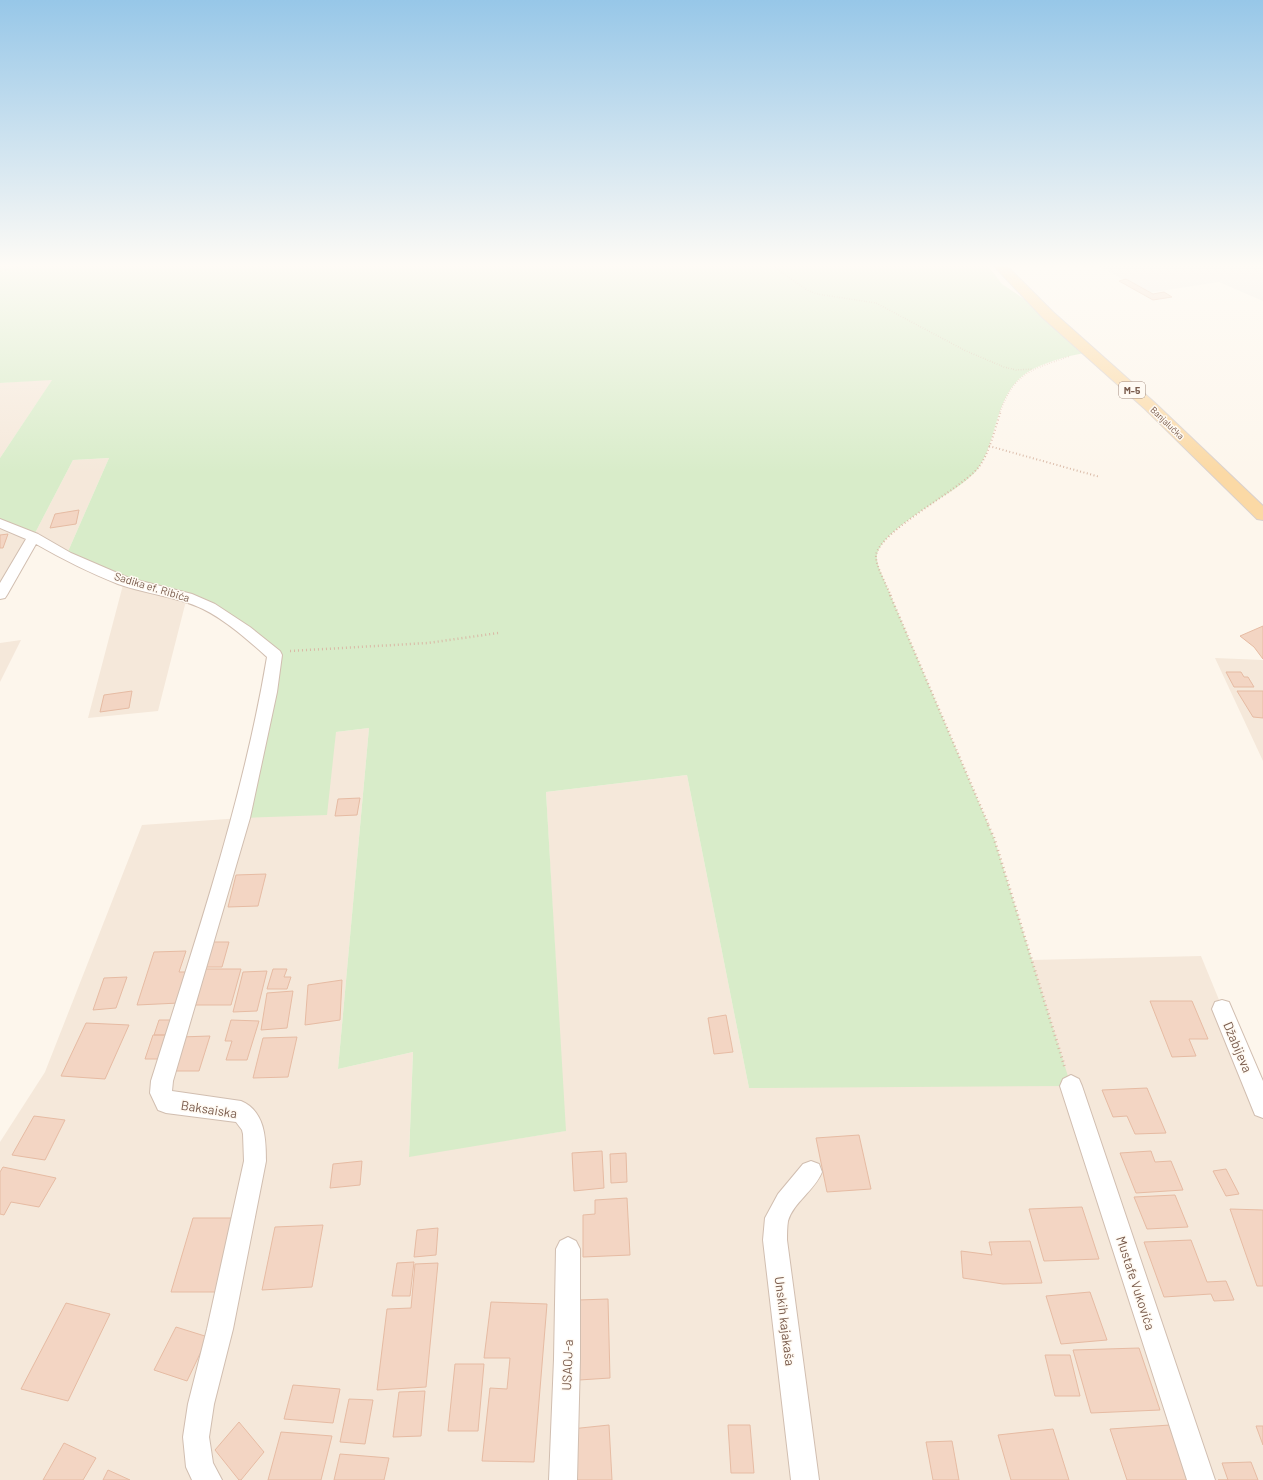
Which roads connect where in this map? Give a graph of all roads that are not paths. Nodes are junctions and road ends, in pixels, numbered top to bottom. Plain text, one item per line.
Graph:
1 (1071, 335) edge
2 (1263, 515) edge
3 (0, 523) edge
4 (33, 537) junction
5 (0, 595) edge
6 (241, 818) joint
7 (1222, 1009) dead end
8 (1071, 1086) road end
9 (1263, 1107) edge
10 (811, 1172) dead end
11 (568, 1250) dead end
12 (208, 1480) edge
13 (563, 1480) edge
14 (805, 1480) edge
15 (1201, 1480) edge

1 - 2 main road, Banjalučka / M-5
3 - 4 street, Sadika ef. Ribića
4 - 5 street
4 - 6 street, Sadika ef. Ribića
6 - 12 street, Baksaiska
7 - 9 street, Džabijeva
8 - 15 street, Mustafe Vukovića
10 - 14 street, Unskih kajakaša
11 - 13 street, USAOJ-a

